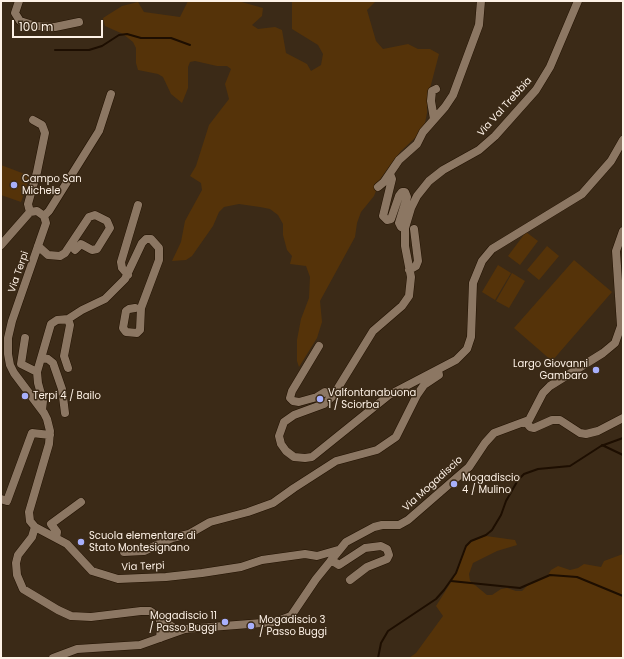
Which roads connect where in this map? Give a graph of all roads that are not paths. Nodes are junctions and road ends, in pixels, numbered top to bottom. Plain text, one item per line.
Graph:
1 (19, 1) edge
2 (481, 1) edge
3 (578, 1) edge
4 (79, 22) dead end
5 (436, 90) dead end
6 (111, 94) dead end
7 (434, 119) junction
8 (33, 120) dead end
9 (623, 140) edge
10 (390, 174) junction
11 (378, 187) dead end
12 (138, 205) dead end
13 (30, 212) junction
14 (44, 216) junction
15 (405, 228) junction
16 (414, 229) dead end
17 (622, 234) edge
18 (1, 245) edge
19 (38, 246) junction
20 (75, 250) dead end
21 (409, 270) junction
22 (128, 275) junction
23 (135, 308) dead end
24 (68, 319) junction
25 (26, 338) dead end
26 (319, 346) dead end
27 (42, 358) junction
28 (68, 368) dead end
29 (438, 370) junction
30 (37, 372) junction
31 (333, 396) junction
32 (42, 410) junction
33 (66, 413) dead end
34 (623, 418) edge
35 (526, 422) junction
36 (50, 435) junction
37 (1, 499) edge
38 (81, 502) dead end
39 (35, 527) junction
40 (56, 538) junction
41 (338, 550) junction
42 (124, 552) dead end
43 (331, 560) junction
44 (350, 580) dead end
45 (159, 617) junction
46 (178, 631) junction
47 (160, 638) junction
48 (53, 658) edge

1 - 4 street
2 - 7 street
3 - 15 street, Via Val Trebbia
5 - 7 street
6 - 14 street
7 - 10 street
8 - 13 street
9 - 29 street
10 - 11 street
10 - 15 street
12 - 22 street
13 - 14 street
13 - 18 street
14 - 19 street, Via Terpi
15 - 21 street, Via Val Trebbia
16 - 21 street
17 - 35 street
19 - 20 street, Via Terpi
19 - 32 street, Via Terpi
21 - 31 street, Via Val Trebbia
22 - 23 street
22 - 24 street
24 - 27 street
24 - 28 street
25 - 30 street
26 - 31 street
27 - 30 street
27 - 33 street
29 - 31 street
29 - 42 street
30 - 32 street
32 - 36 street, Via Terpi
34 - 35 street
35 - 41 street, Via Mogadiscio
36 - 37 street
36 - 39 street, Via Terpi
38 - 40 street
39 - 40 street, Via Terpi
39 - 45 street
40 - 41 street, Via Terpi
41 - 43 street, Via Mogadiscio
43 - 44 street
43 - 46 street, Via Mogadiscio
45 - 46 street
45 - 47 street
46 - 47 street, Via Mogadiscio
47 - 48 street, Via Mogadiscio

